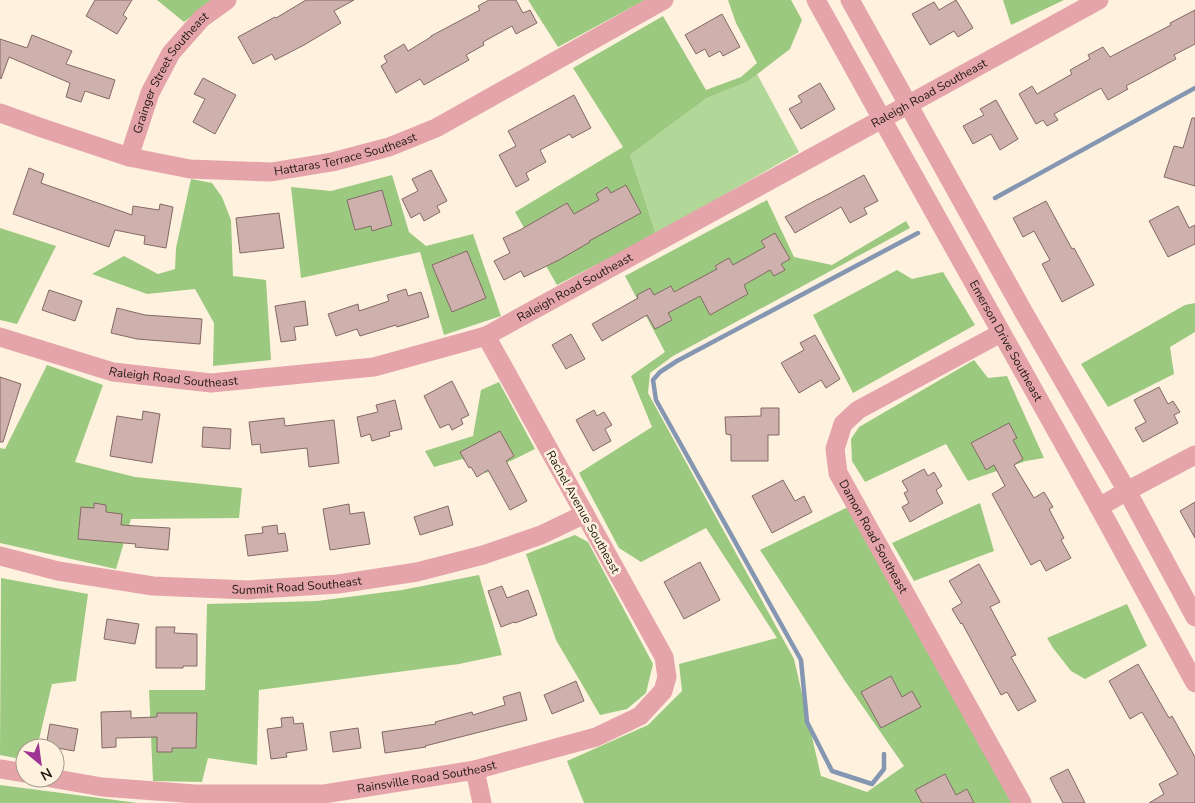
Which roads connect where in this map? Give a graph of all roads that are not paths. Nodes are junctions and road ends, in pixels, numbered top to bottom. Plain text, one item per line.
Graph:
1 (227, 0) edge
2 (664, 0) edge
3 (816, 0) edge
4 (850, 0) edge
5 (1094, 1) edge
6 (908, 105) junction
7 (0, 113) edge
8 (882, 120) junction
9 (129, 157) junction
10 (1001, 333) junction
11 (486, 336) junction
12 (0, 337) edge
13 (1195, 455) edge
14 (1127, 490) junction
15 (1099, 507) junction
16 (585, 514) junction
17 (0, 556) edge
18 (1195, 617) edge
19 (1195, 683) edge
20 (663, 691) joint
21 (0, 769) edge
22 (475, 770) junction
23 (15, 771) edge
24 (65, 780) edge
25 (195, 798) edge
26 (482, 803) edge
27 (1022, 803) edge

1 - 9 street, Grainger Street Southeast
2 - 9 street, Hattaras Terrace Southeast
3 - 8 street, Emerson Drive Southeast
4 - 6 street
5 - 6 street, Raleigh Road Southeast
6 - 8 street, Raleigh Road Southeast
6 - 14 street
7 - 9 street, Hattaras Terrace Southeast
8 - 10 street, Emerson Drive Southeast
8 - 11 street, Raleigh Road Southeast
10 - 15 street, Emerson Drive Southeast
10 - 27 street, Damon Road Southeast
11 - 12 street, Raleigh Road Southeast
11 - 16 street, Rachel Avenue Southeast
13 - 14 street
14 - 15 street
14 - 18 street
15 - 19 street, Emerson Drive Southeast
16 - 17 street, Summit Road Southeast
16 - 20 street, Rachel Avenue Southeast
20 - 22 street, Rainsville Road Southeast
21 - 23 street
22 - 25 street, Rainsville Road Southeast
22 - 26 street
24 - 25 street, Rainsville Road Southeast

